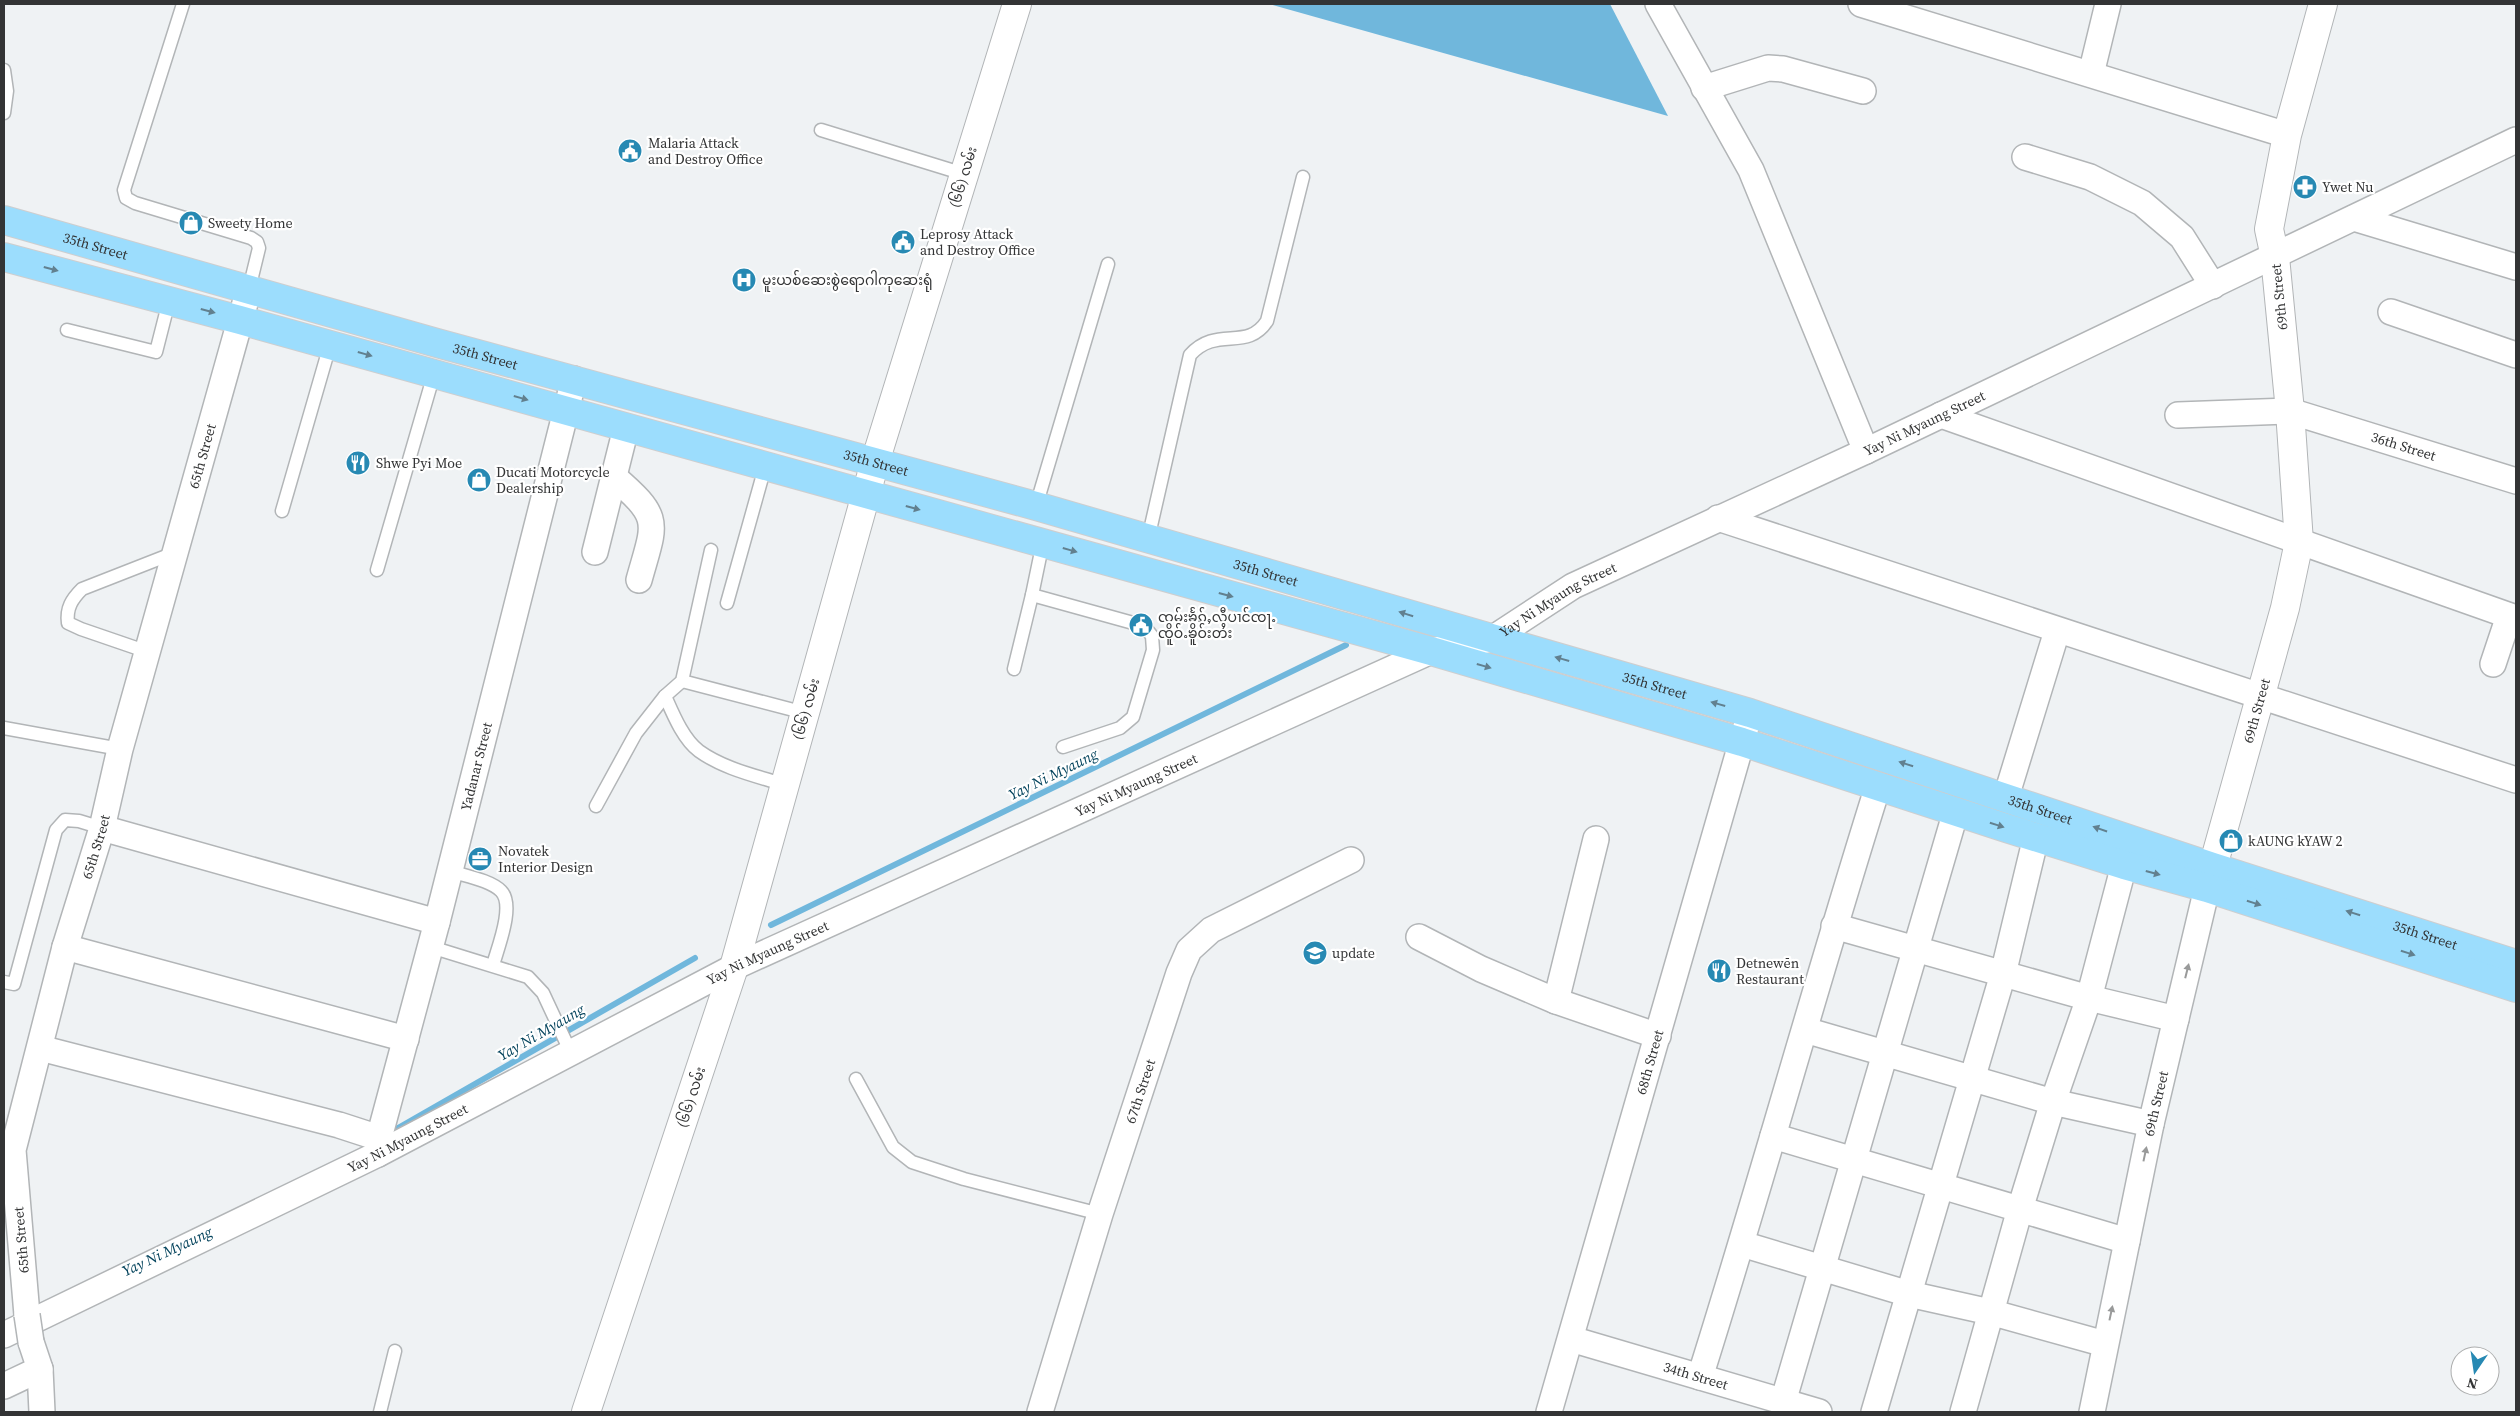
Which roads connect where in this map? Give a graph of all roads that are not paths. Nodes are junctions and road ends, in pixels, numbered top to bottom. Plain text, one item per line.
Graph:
1 (183, 4) edge
2 (1017, 4) edge
3 (1658, 4) edge
4 (1860, 4) edge
5 (2108, 4) edge
6 (2323, 4) edge
7 (4, 70) edge
8 (2091, 74) junction
9 (1704, 88) junction
10 (1863, 91) dead end
11 (4, 113) edge
12 (821, 130) dead end
13 (2287, 135) junction
14 (2516, 140) edge
15 (2025, 158) dead end
16 (964, 174) junction
17 (1303, 177) dead end
18 (2354, 218) junction
19 (4, 220) edge
20 (4, 257) edge
21 (2275, 257) junction
22 (1108, 264) dead end
23 (2516, 267) edge
24 (2213, 286) junction
25 (249, 289) junction
26 (170, 301) junction
27 (2390, 312) dead end
28 (240, 320) junction
29 (67, 330) dead end
30 (330, 345) junction
31 (2516, 354) edge
32 (434, 374) junction
33 (574, 379) junction
34 (566, 410) junction
35 (2290, 411) junction
36 (1942, 415) junction
37 (2178, 415) dead end
38 (626, 428) junction
39 (1866, 451) junction
40 (875, 462) junction
41 (765, 467) junction
42 (614, 477) junction
43 (2516, 481) edge
44 (866, 496) junction
45 (1036, 506) junction
46 (282, 511) dead end
47 (1718, 518) junction
48 (1148, 539) junction
49 (1043, 542) junction
50 (2300, 542) junction
51 (1174, 546) junction
52 (710, 550) dead end
53 (595, 552) dead end
54 (175, 553) junction
55 (377, 570) dead end
56 (1164, 578) junction
57 (639, 580) dead end
58 (1032, 595) junction
59 (727, 603) dead end
60 (2513, 617) edge
61 (2057, 631) junction
62 (1492, 640) junction
63 (1431, 651) junction
64 (148, 652) junction
65 (2493, 664) dead end
66 (1014, 669) dead end
67 (682, 681) junction
68 (2260, 695) junction
69 (665, 696) junction
70 (805, 713) junction
71 (1750, 713) junction
72 (4, 728) edge
73 (1742, 742) junction
74 (1063, 747) dead end
75 (120, 748) junction
76 (2516, 780) edge
77 (785, 785) junction
78 (1878, 786) junction
79 (2006, 797) junction
80 (596, 806) dead end
81 (1956, 811) junction
82 (102, 828) junction
83 (2036, 837) junction
84 (1596, 838) dead end
85 (1351, 860) dead end
86 (2124, 865) junction
87 (450, 871) junction
88 (2210, 878) junction
89 (438, 922) junction
90 (1834, 926) junction
91 (1419, 937) dead end
92 (65, 947) junction
93 (431, 947) junction
94 (1916, 948) junction
95 (2516, 964) edge
96 (493, 965) junction
97 (734, 967) junction
98 (2003, 974) junction
99 (4, 982) edge
100 (2516, 988) edge
101 (2088, 998) junction
102 (1556, 1000) junction
103 (2176, 1019) junction
104 (1805, 1030) junction
105 (1658, 1036) junction
106 (406, 1039) junction
107 (40, 1048) junction
108 (571, 1053) junction
109 (1886, 1053) junction
110 (856, 1079) dead end
111 (1972, 1080) junction
112 (2053, 1102) junction
113 (2151, 1124) junction
114 (1773, 1136) junction
115 (378, 1146) junction
116 (9, 1148) edge
117 (1853, 1160) junction
118 (1942, 1184) junction
119 (2020, 1209) junction
120 (1100, 1214) junction
121 (2127, 1240) junction
122 (1742, 1244) junction
123 (1821, 1266) junction
124 (1910, 1294) junction
125 (1990, 1312) junction
126 (4, 1335) edge
127 (1571, 1339) junction
128 (2105, 1344) junction
129 (395, 1351) dead end
130 (40, 1369) junction
131 (1700, 1377) junction
132 (4, 1386) edge
133 (1784, 1402) junction
134 (42, 1412) edge
135 (380, 1412) edge
136 (586, 1412) edge
137 (1040, 1412) edge
138 (1549, 1412) edge
139 (1819, 1412) edge
140 (1874, 1412) edge
141 (1963, 1412) edge
142 (2092, 1412) edge

1 - 25 lane
2 - 16 street, (၆၆) လမ်း
3 - 9 street
4 - 8 street
5 - 8 street
6 - 13 street, 69th Street
7 - 11 lane
8 - 13 street
9 - 10 street
9 - 39 street
12 - 16 lane
13 - 21 street, 69th Street
14 - 18 street, Yay Ni Myaung Street
15 - 24 street
16 - 40 street, (၆၆) လမ်း
17 - 48 lane
18 - 21 street, Yay Ni Myaung Street
18 - 23 street
19 - 25 main road, 35th Street
20 -> 26 main road, 35th Street
21 - 24 street, Yay Ni Myaung Street
21 - 35 street, 69th Street
22 - 45 lane
24 - 36 street, Yay Ni Myaung Street
25 - 28 street, 65th Street
25 - 33 main road, 35th Street
26 -> 28 main road, 35th Street
26 - 29 lane
27 - 31 street
28 - 30 main road, 35th Street
28 - 54 street, 65th Street
30 -> 32 main road, 35th Street
30 - 46 lane
32 -> 34 main road, 35th Street
32 - 55 lane
33 - 34 street, Yadanar Street
33 - 40 main road, 35th Street
34 - 38 main road, 35th Street
34 - 87 street, Yadanar Street
35 - 37 street, 36th Street
35 - 43 street, 36th Street
35 - 50 street, 69th Street
36 - 39 street, Yay Ni Myaung Street
36 - 50 street
38 - 41 main road, 35th Street
38 - 42 street
39 - 47 street, Yay Ni Myaung Street
40 - 44 street, (၆၆) လမ်း
40 - 45 main road, 35th Street
41 - 44 main road, 35th Street
41 - 59 lane
42 - 53 street
42 - 57 street
44 -> 49 main road, 35th Street
44 - 70 street, (၆၆) လမ်း
45 - 48 main road, 35th Street
47 - 61 street
47 - 62 street, Yay Ni Myaung Street
48 - 51 main road, 35th Street
49 -> 56 main road, 35th Street
49 - 58 lane
50 - 60 street
50 - 68 street, 69th Street
51 - 56 main road
62 -> 51 main road, 35th Street
52 - 67 lane
54 - 64 street, 65th Street
54 - 64 lane
56 -> 63 main road, 35th Street
58 - 66 lane
58 - 74 lane
60 - 65 street
61 - 68 street
61 - 79 street
62 - 63 street, Yay Ni Myaung Street
71 -> 62 main road, 35th Street
63 -> 73 main road, 35th Street
63 - 97 street, Yay Ni Myaung Street
64 - 75 street, 65th Street
67 - 69 lane
67 - 70 lane
68 - 76 street
68 - 88 street, 69th Street
69 - 77 lane
69 - 80 lane
70 - 77 street, (၆၆) လမ်း
71 - 73 street, 68th Street
79 -> 71 main road, 35th Street
72 - 75 lane
73 - 78 main road, 35th Street
73 - 105 street, 68th Street
75 - 82 street, 65th Street
77 - 97 street, (၆၆) လမ်း
78 - 81 main road, 35th Street
78 - 90 street
88 -> 79 main road, 35th Street
81 -> 83 main road, 35th Street
81 - 94 street
82 - 89 street
82 - 92 street, 65th Street
82 - 99 lane
83 - 86 main road, 35th Street
83 - 98 street
84 - 102 street
85 - 120 street, 67th Street
86 -> 88 main road, 35th Street
86 - 101 street
87 - 89 street, Yadanar Street
87 - 96 lane
95 -> 88 main road, 35th Street
88 -> 100 main road, 35th Street
103 -> 88 street, 69th Street
89 - 93 street, Yadanar Street
90 - 94 street
90 - 104 street
91 - 102 street
92 - 106 street
92 - 107 street, 65th Street
93 - 96 lane
93 - 106 street, Yadanar Street
94 - 98 street
94 - 109 street
96 - 108 lane
97 - 108 street, Yay Ni Myaung Street
97 - 136 street, (၆၆) လမ်း
98 - 101 street
98 - 111 street
101 - 103 street
101 - 112 street
102 - 105 street
103 - 113 street, 69th Street
104 - 109 street
104 - 114 street
105 - 127 street, 68th Street
106 - 115 street, Yadanar Street
107 - 115 street
107 - 116 street, 65th Street
108 - 115 street, Yay Ni Myaung Street
109 - 111 street
109 - 117 street
110 - 120 lane
111 - 112 street
111 - 118 street
112 - 113 street
112 - 119 street
121 -> 113 street, 69th Street
114 - 117 street
114 - 122 street
115 - 126 street, Yay Ni Myaung Street
116 - 130 street, 65th Street, bridge
117 - 118 street
117 - 123 street
118 - 119 street
118 - 124 street
119 - 121 street
119 - 125 street
120 - 137 street, 67th Street
128 -> 121 street, 69th Street
122 - 123 street
122 - 131 street
123 - 124 street
123 - 133 street
124 - 125 street
124 - 140 street
125 - 128 street
125 - 141 street
127 - 131 street, 34th Street
127 - 138 street, 68th Street
128 - 142 street, 69th Street
129 - 135 lane
130 - 132 street
130 - 134 street, 65th Street
131 - 133 street, 34th Street
133 - 139 street, 34th Street

